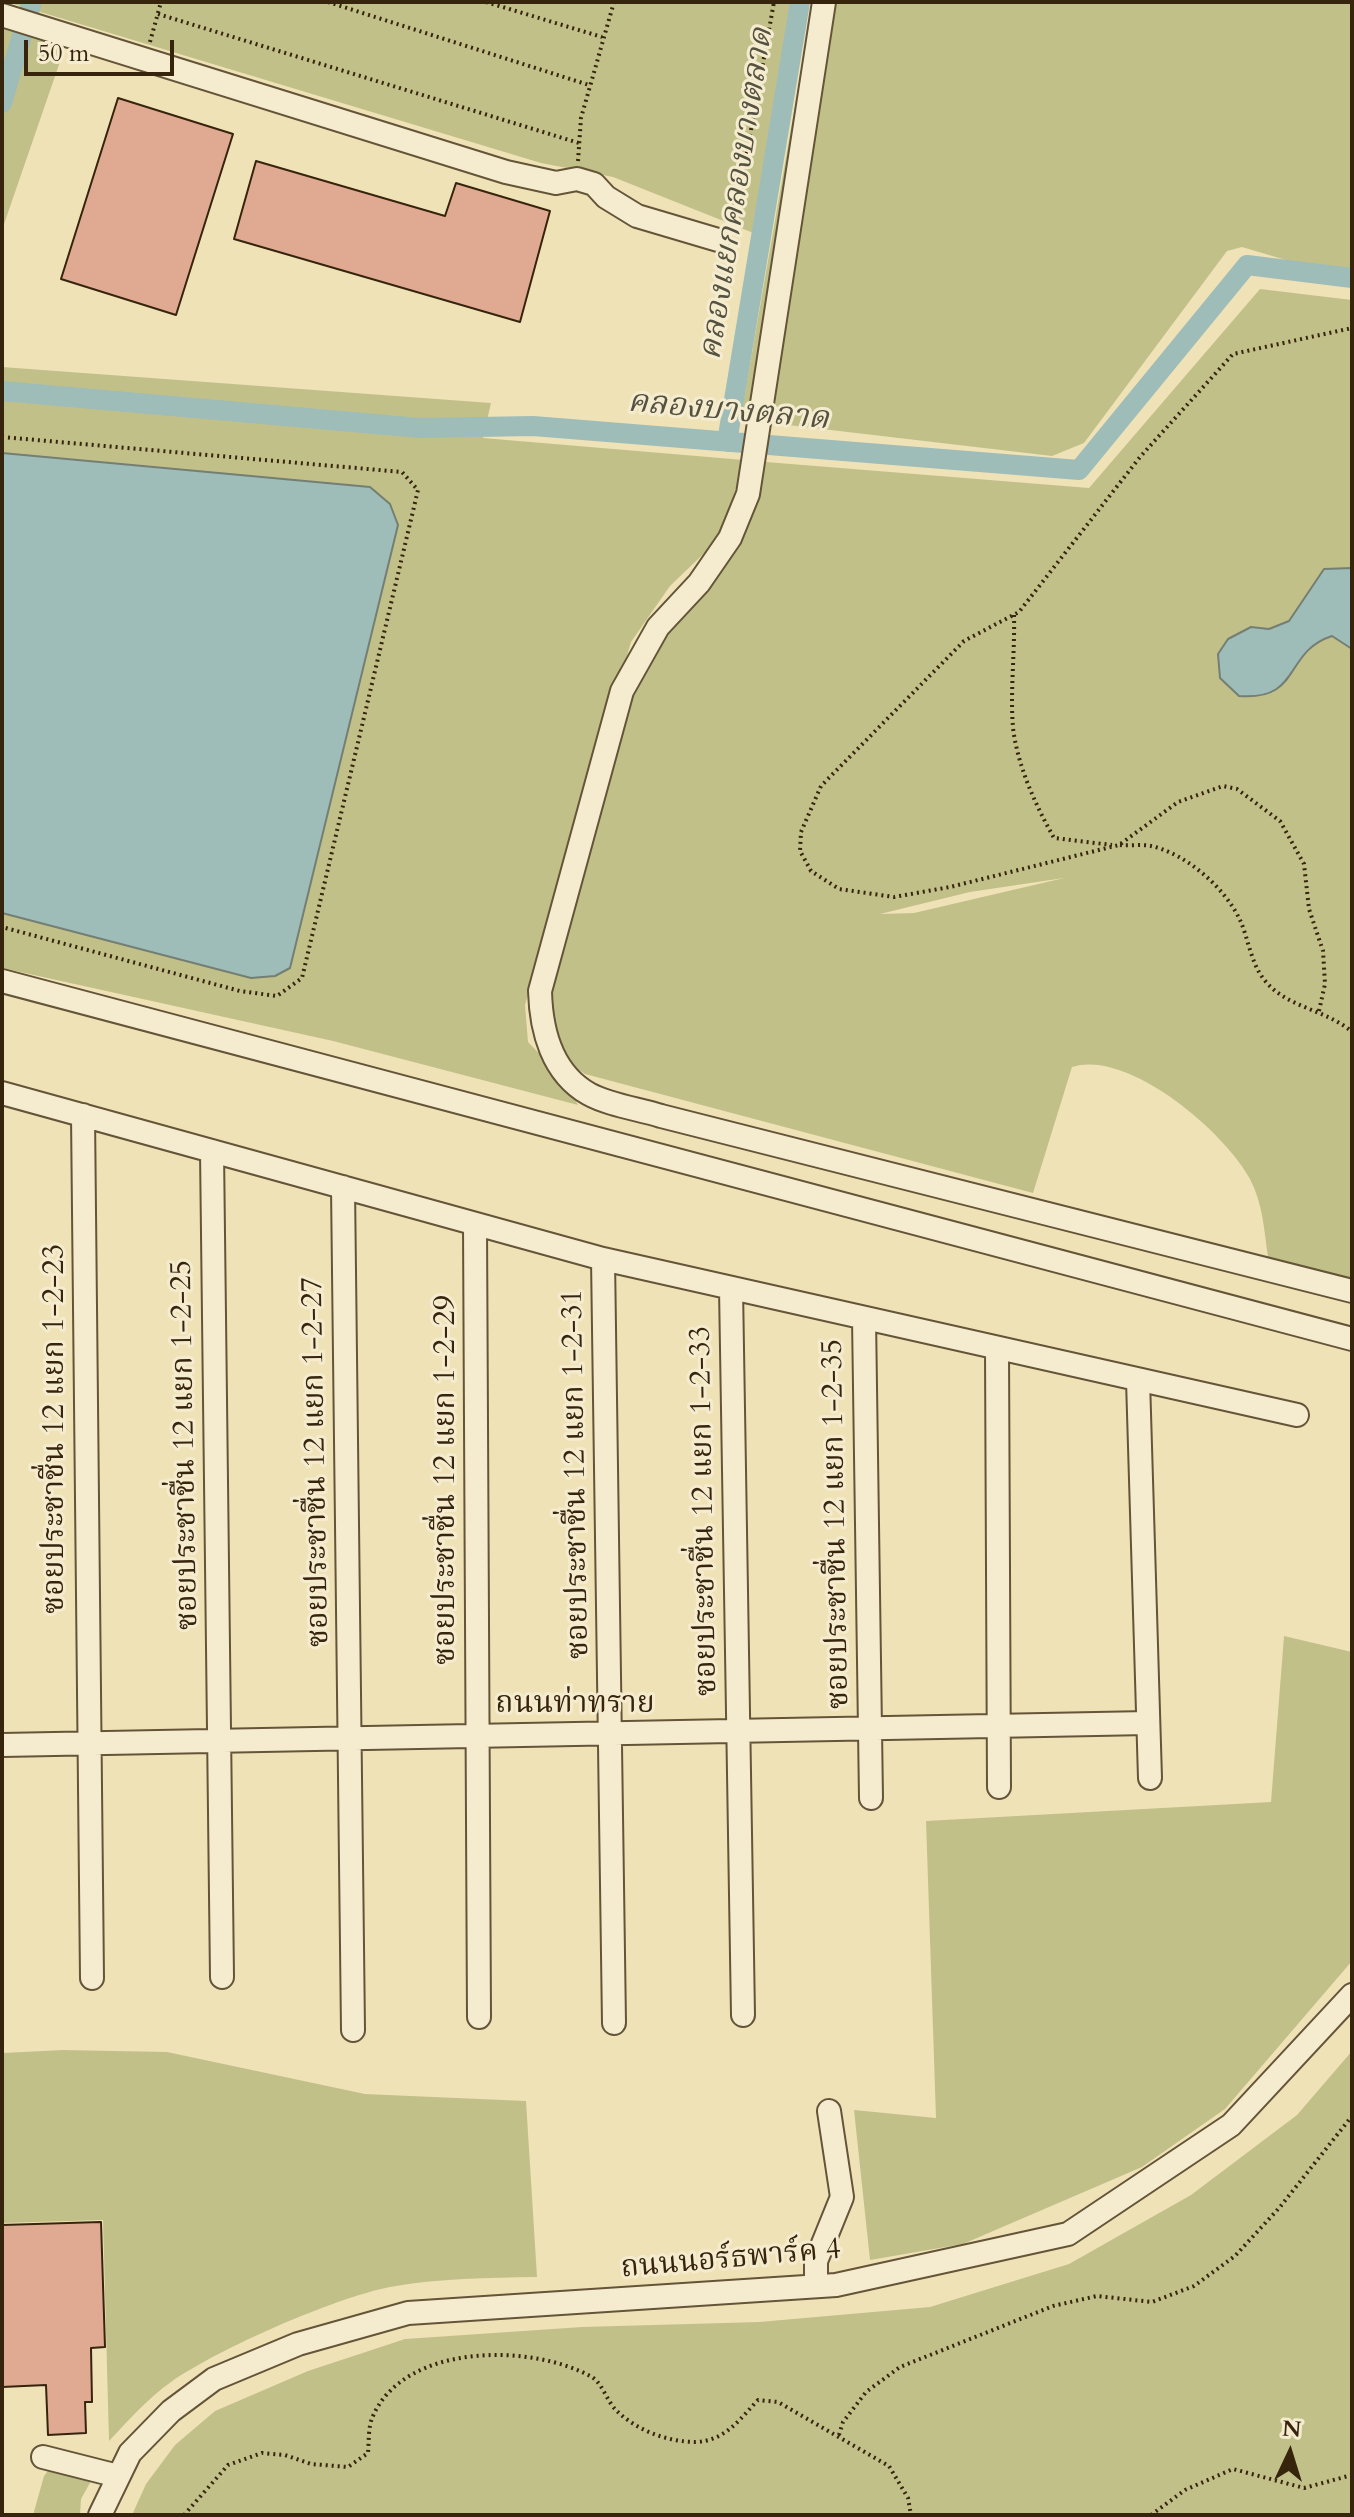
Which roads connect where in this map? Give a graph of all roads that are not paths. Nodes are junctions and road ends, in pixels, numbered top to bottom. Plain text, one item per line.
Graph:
1 (824, 2) edge
2 (2, 15) edge
3 (714, 239) road end
4 (2, 981) edge
5 (2, 1093) edge
6 (83, 1115) junction
7 (212, 1151) junction
8 (343, 1187) junction
9 (475, 1224) junction
10 (603, 1259) junction
11 (731, 1288) junction
12 (1352, 1291) edge
13 (864, 1318) junction
14 (1352, 1339) edge
15 (997, 1349) junction
16 (1138, 1380) junction
17 (1297, 1415) dead end
18 (1148, 1723) junction
19 (998, 1725) junction
20 (870, 1730) junction
21 (740, 1733) junction
22 (479, 1735) junction
23 (611, 1735) junction
24 (350, 1736) junction
25 (220, 1739) junction
26 (88, 1741) junction
27 (2, 1745) edge
28 (1150, 1778) dead end
29 (999, 1787) dead end
30 (871, 1798) dead end
31 (222, 1977) dead end
32 (92, 1978) dead end
33 (1352, 1995) edge
34 (743, 2015) dead end
35 (479, 2017) dead end
36 (614, 2023) dead end
37 (353, 2030) dead end
38 (829, 2111) dead end
39 (816, 2286) junction
40 (43, 2457) dead end
41 (118, 2476) junction
42 (100, 2515) edge

1 - 12 street
2 - 3 street
4 - 14 street
5 - 6 street
6 - 7 street
6 - 26 street, ซอยประชาชื่น 12 แยก 1-2-23
7 - 8 street
7 - 25 street, ซอยประชาชื่น 12 แยก 1-2-25
8 - 9 street
8 - 24 street, ซอยประชาชื่น 12 แยก 1-2-27
9 - 10 street
9 - 22 street, ซอยประชาชื่น 12 แยก 1-2-29
10 - 11 street
10 - 23 street, ซอยประชาชื่น 12 แยก 1-2-31
11 - 13 street
11 - 21 street, ซอยประชาชื่น 12 แยก 1-2-33
13 - 15 street
13 - 20 street, ซอยประชาชื่น 12 แยก 1-2-35
15 - 16 street
15 - 19 street
16 - 17 street
16 - 18 street
18 - 19 street, ถนนท่าทราย
18 - 28 street
19 - 20 street, ถนนท่าทราย
19 - 29 street
20 - 21 street, ถนนท่าทราย
20 - 30 street, ซอยประชาชื่น 12 แยก 1-2-35
21 - 23 street, ถนนท่าทราย
21 - 34 street, ซอยประชาชื่น 12 แยก 1-2-33
22 - 23 street, ถนนท่าทราย
22 - 24 street, ถนนท่าทราย
22 - 35 street, ซอยประชาชื่น 12 แยก 1-2-29
23 - 36 street, ซอยประชาชื่น 12 แยก 1-2-31
24 - 25 street, ถนนท่าทราย
24 - 37 street, ซอยประชาชื่น 12 แยก 1-2-27
25 - 26 street, ถนนท่าทราย
25 - 31 street, ซอยประชาชื่น 12 แยก 1-2-25
26 - 27 street, ถนนท่าทราย
26 - 32 street, ซอยประชาชื่น 12 แยก 1-2-23
33 - 39 street, ถนนนอร์ธพาร์ค 4
38 - 39 street
39 - 41 street, ถนนนอร์ธพาร์ค 4
40 - 41 street
41 - 42 street, ถนนนอร์ธพาร์ค 4

